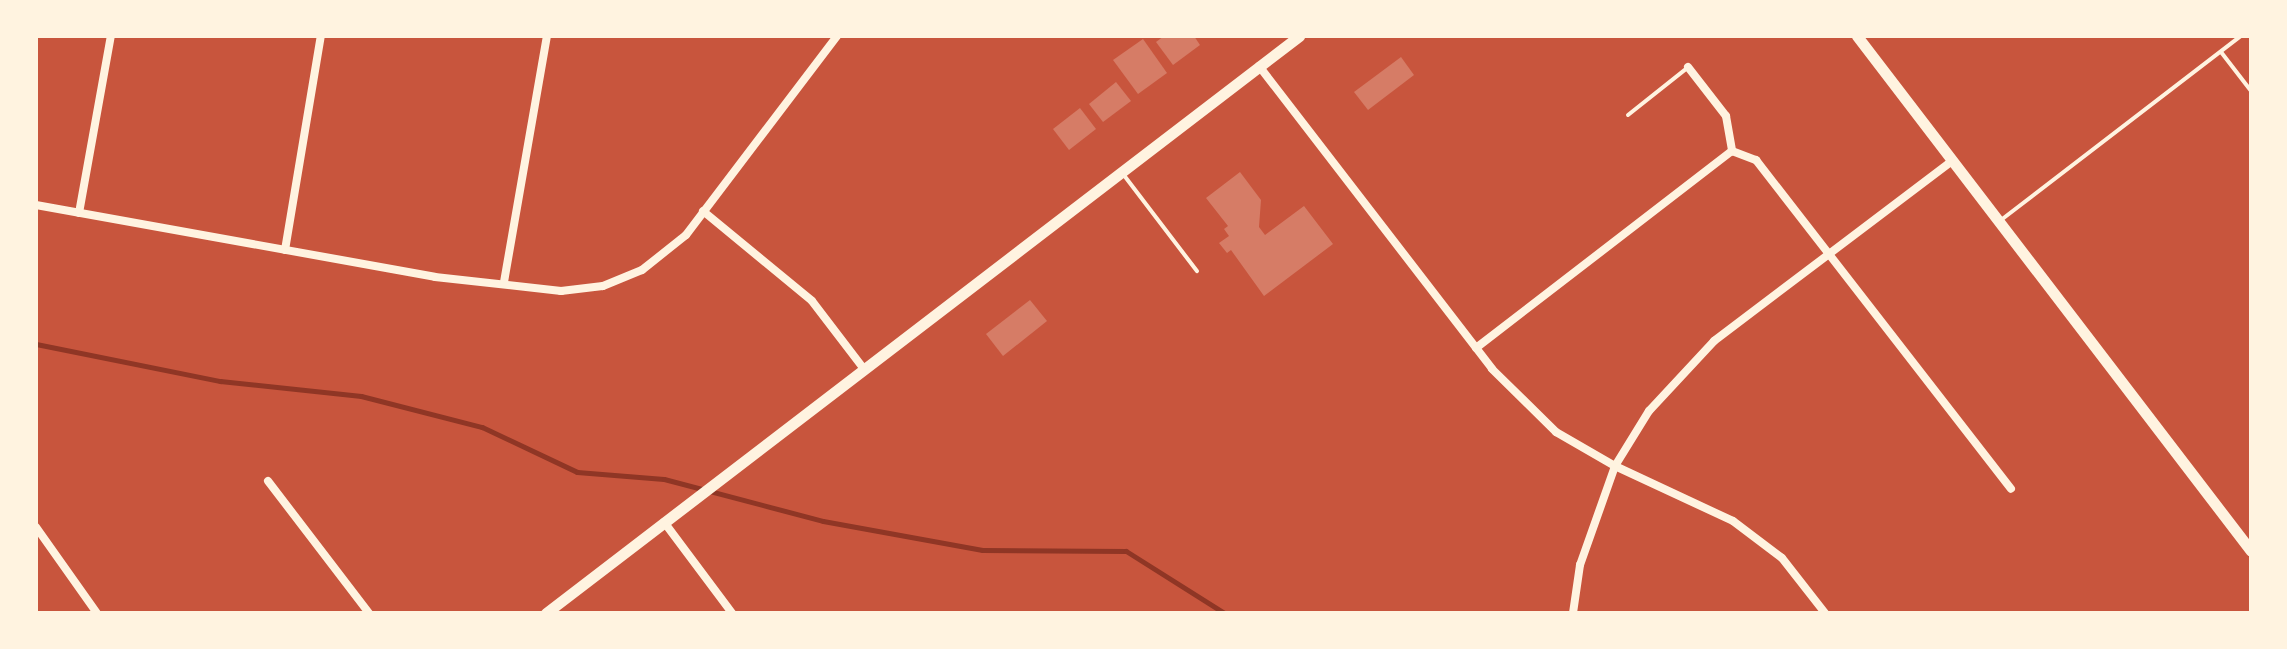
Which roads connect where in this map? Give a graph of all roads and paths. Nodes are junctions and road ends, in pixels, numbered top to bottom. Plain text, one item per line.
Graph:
1 (111, 36) edge
2 (321, 36) edge
3 (547, 36) edge
4 (837, 36) edge
5 (1299, 36) edge
6 (1857, 36) edge
7 (2241, 36) edge
8 (2221, 52) junction
9 (1259, 66) junction
10 (1688, 67) joint
11 (2251, 91) edge
12 (1628, 115) dead end
13 (1732, 151) junction
14 (1952, 161) junction
15 (1122, 172) junction
16 (36, 205) edge
17 (703, 211) junction
18 (79, 213) junction
19 (1999, 222) junction
20 (285, 250) junction
21 (1831, 253) junction
22 (1197, 271) dead end
23 (504, 282) junction
24 (1476, 348) junction
25 (864, 369) junction
26 (1615, 466) junction
27 (268, 481) dead end
28 (2011, 489) dead end
29 (668, 519) junction
30 (36, 527) edge
31 (2251, 551) edge
32 (97, 613) edge
33 (369, 613) edge
34 (546, 613) edge
35 (732, 613) edge
36 (1573, 613) edge
37 (1825, 613) edge

1 - 18 street
2 - 20 street
3 - 23 street
4 - 17 street
5 - 9 main road
6 - 14 main road
7 - 8 lane
8 - 11 lane
8 - 19 lane
9 - 15 main road
9 - 24 street
10 - 12 lane
10 - 13 street
13 - 21 street
13 - 24 street
14 - 19 main road
14 - 21 street
15 - 22 lane
15 - 25 main road
16 - 18 street
17 - 23 street
17 - 25 street
18 - 20 street
19 - 31 main road
20 - 23 street
21 - 26 street
21 - 28 street
24 - 26 street
25 - 29 main road
26 - 36 street
26 - 37 street
27 - 33 street
29 - 34 main road
29 - 35 street
30 - 32 street

